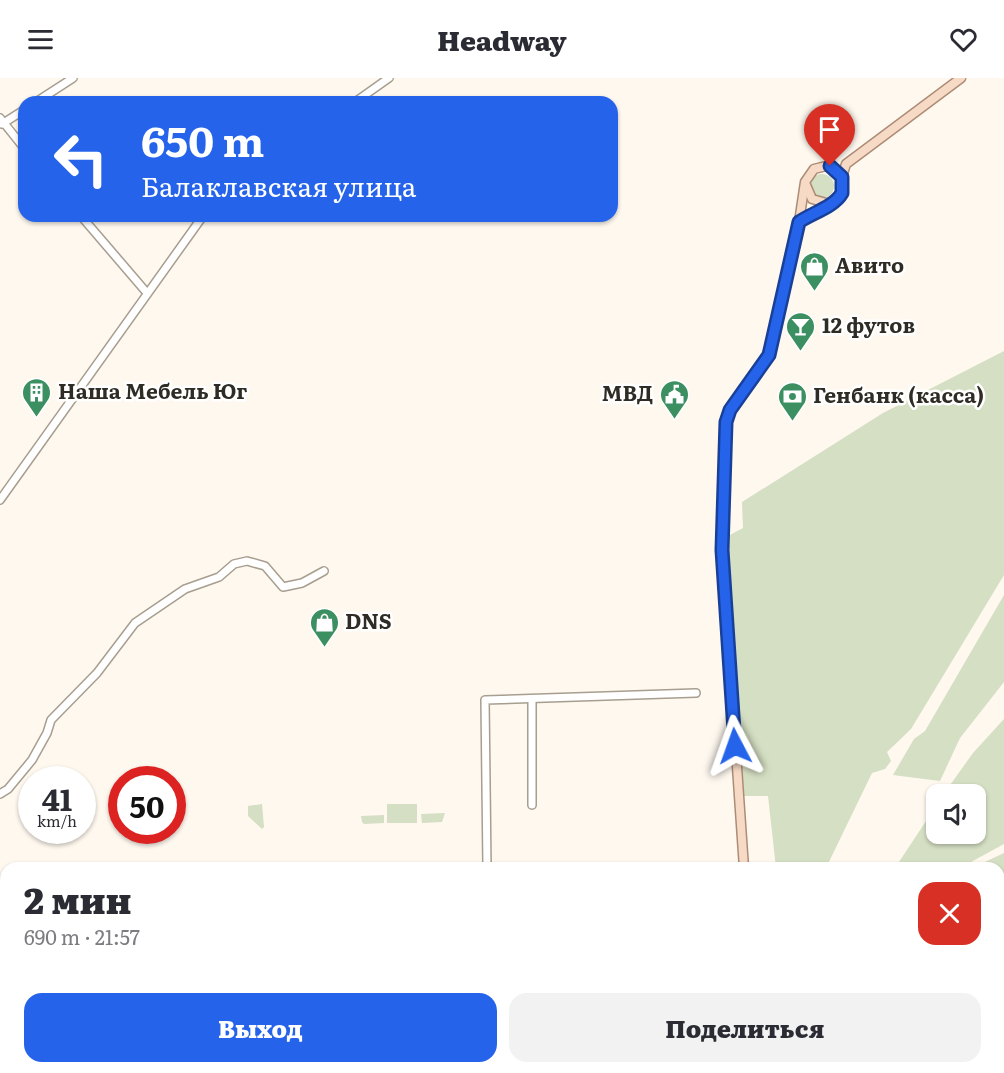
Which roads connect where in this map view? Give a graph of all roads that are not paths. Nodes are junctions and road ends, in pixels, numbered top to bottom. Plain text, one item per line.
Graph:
1 (73, 78) edge
2 (389, 78) edge
3 (961, 78) edge
4 (45, 96) edge
5 (364, 96) edge
6 (18, 113) edge
7 (1, 122) edge
8 (18, 141) edge
9 (846, 164) junction
10 (834, 168) junction
11 (842, 177) junction
12 (805, 182) junction
13 (832, 203) junction
14 (86, 222) edge
15 (199, 222) edge
16 (799, 222) junction
17 (147, 293) junction
18 (0, 500) edge
19 (324, 571) dead end
20 (696, 693) dead end
21 (532, 699) junction
22 (0, 794) edge
23 (532, 805) dead end
24 (487, 862) edge
25 (744, 862) edge

1 - 4 street
2 - 5 street
3 - 9 main road
6 - 7 street
7 - 8 street
9 - 10 main road
9 - 11 main road
10 - 11 main road
10 - 12 main road
11 - 13 main road
12 - 13 main road
12 - 16 main road
13 - 16 main road
14 - 17 street
15 - 17 street
16 - 25 main road
17 - 18 street
19 - 22 street
20 - 21 street
21 - 23 street
21 - 24 street

